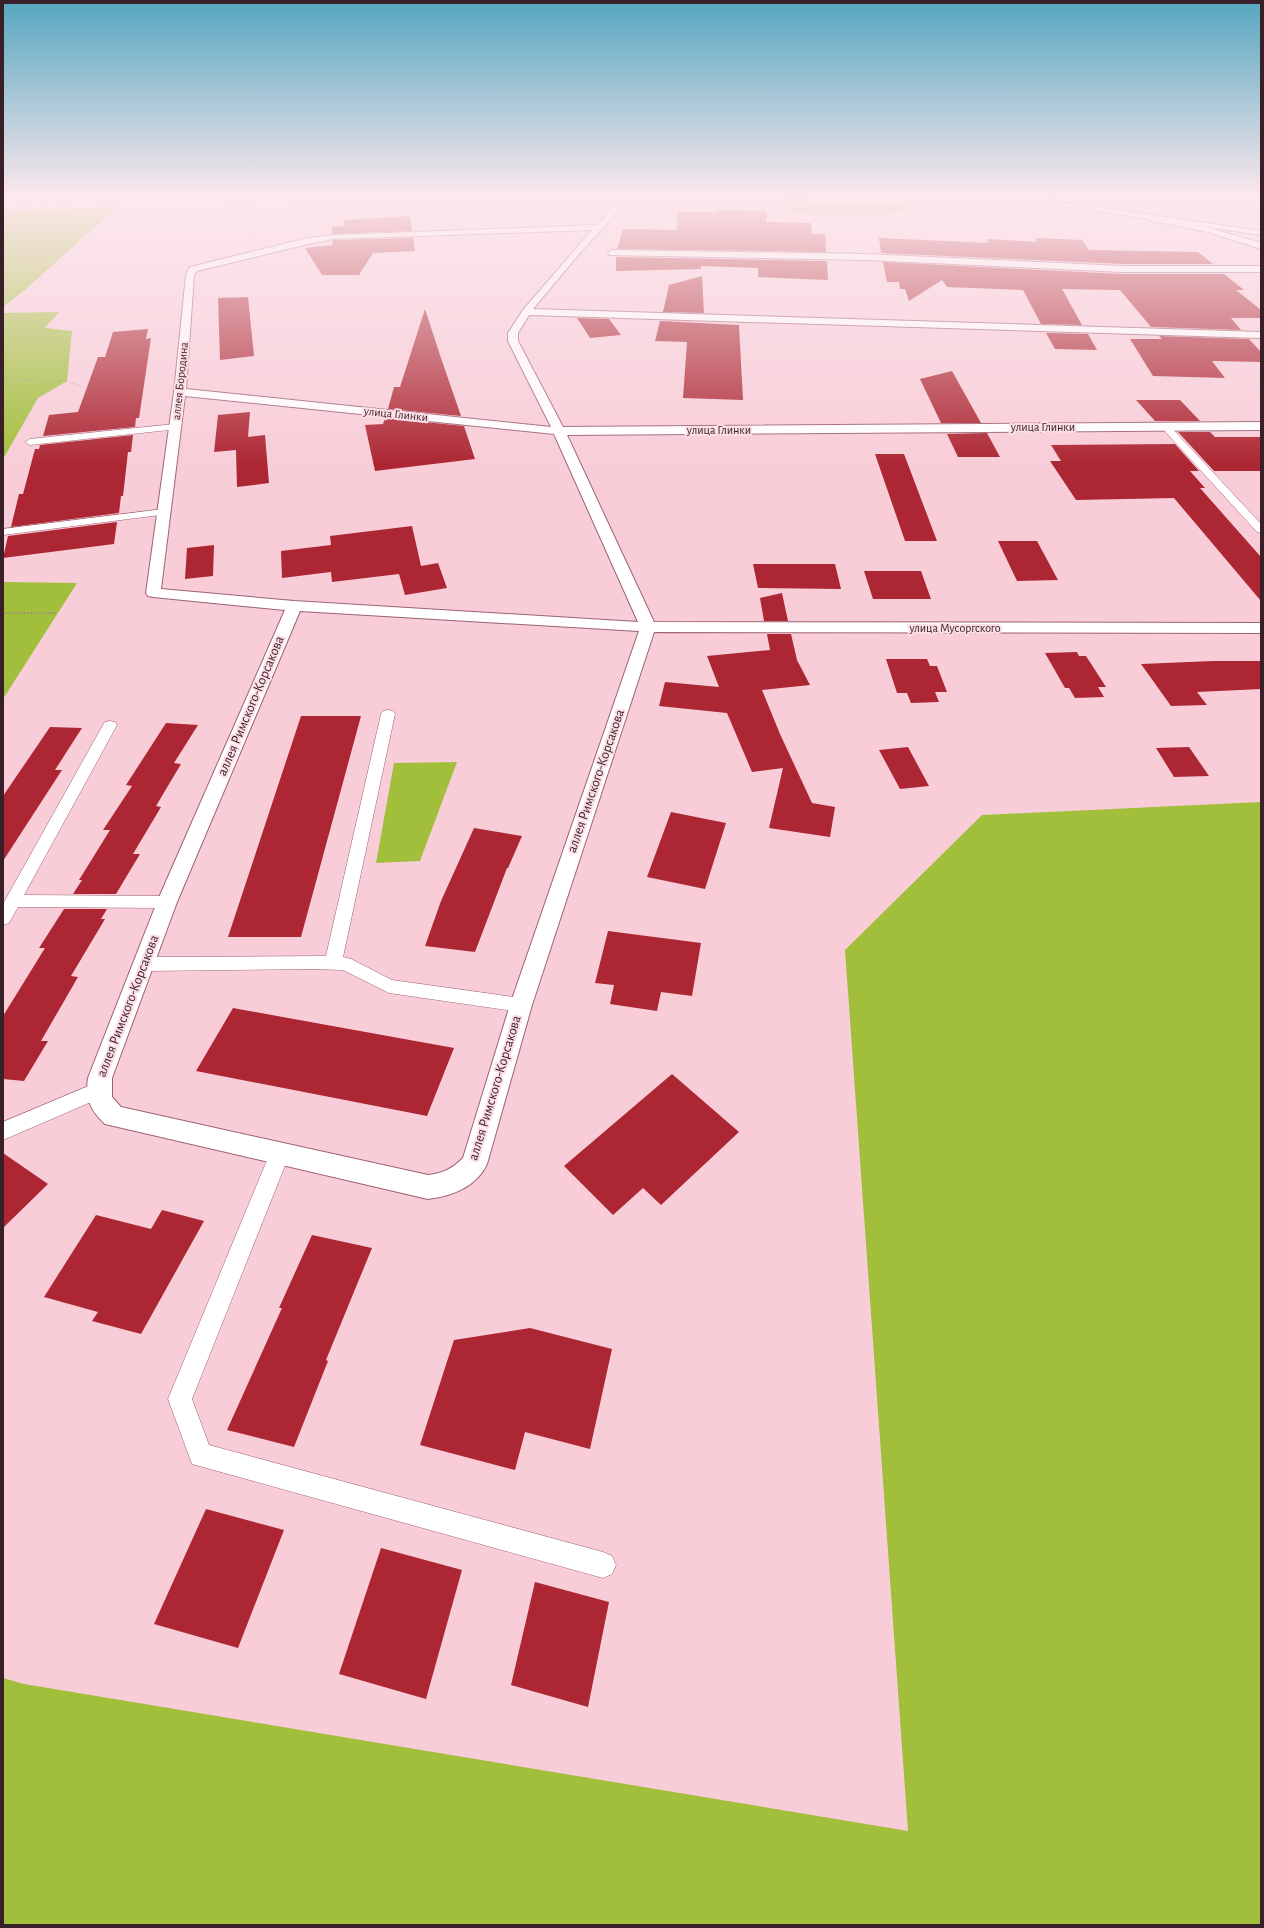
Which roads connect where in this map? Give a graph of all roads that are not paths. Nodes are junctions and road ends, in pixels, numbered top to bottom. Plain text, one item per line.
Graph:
1 (189, 285) edge
2 (549, 285) edge
3 (526, 312) junction
4 (1261, 335) edge
5 (180, 392) junction
6 (1165, 426) junction
7 (1261, 426) edge
8 (175, 427) junction
9 (559, 431) junction
10 (30, 442) dead end
11 (164, 512) junction
12 (1261, 530) edge
13 (3, 532) edge
14 (294, 606) junction
15 (648, 627) junction
16 (1261, 628) edge
17 (388, 714) dead end
18 (110, 725) dead end
19 (13, 900) junction
20 (167, 902) junction
21 (3, 919) edge
22 (333, 963) junction
23 (144, 964) junction
24 (521, 1005) junction
25 (98, 1090) junction
26 (3, 1131) edge
27 (280, 1153) junction
28 (603, 1565) dead end

1 - 5 street, аллея Бородина
2 - 3 street
3 - 4 street
3 - 9 street
5 - 8 street, аллея Бородина
5 - 9 street, улица Глинки
6 - 7 street, улица Глинки
6 - 9 street, улица Глинки
6 - 12 lane
8 - 10 lane
8 - 11 street, аллея Бородина
9 - 15 street
11 - 13 lane
11 - 14 street, аллея Бородина
14 - 15 street
14 - 20 street, аллея Римского-Корсакова
15 - 16 street, улица Мусоргского
15 - 24 street, аллея Римского-Корсакова
17 - 22 lane
18 - 19 lane
19 - 20 lane
19 - 21 lane
20 - 23 street, аллея Римского-Корсакова
22 - 23 lane
22 - 24 lane
23 - 25 street, аллея Римского-Корсакова
24 - 27 street, аллея Римского-Корсакова
25 - 26 lane
25 - 27 street, аллея Римского-Корсакова
27 - 28 lane

